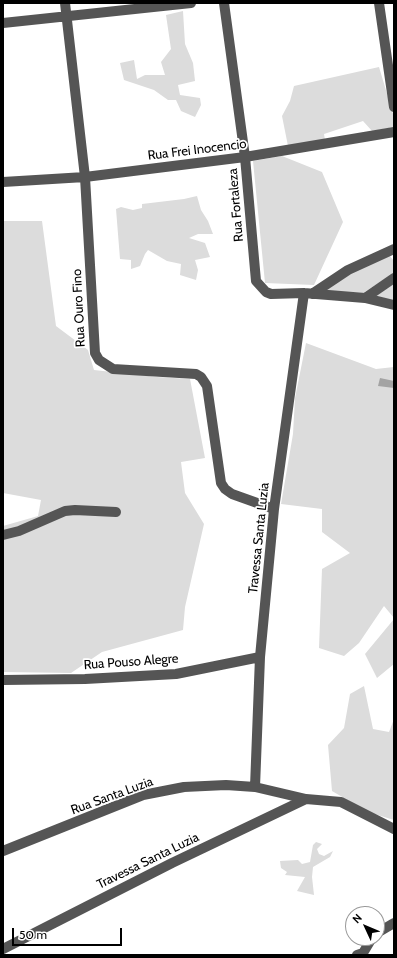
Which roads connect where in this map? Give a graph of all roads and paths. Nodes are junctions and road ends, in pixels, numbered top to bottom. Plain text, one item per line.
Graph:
1 (65, 3) edge
2 (191, 3) edge
3 (224, 3) edge
4 (379, 3) edge
5 (68, 17) junction
6 (3, 23) edge
7 (394, 107) edge
8 (394, 132) edge
9 (245, 157) junction
10 (85, 177) junction
11 (3, 182) edge
12 (394, 248) edge
13 (394, 278) edge
14 (308, 293) junction
15 (365, 298) junction
16 (394, 304) edge
17 (274, 509) junction
18 (116, 512) dead end
19 (3, 535) edge
20 (260, 656) junction
21 (3, 680) edge
22 (255, 787) junction
23 (306, 799) junction
24 (394, 829) edge
25 (3, 851) edge
26 (394, 923) edge
27 (385, 928) edge
28 (367, 946) edge
29 (3, 949) edge
30 (357, 955) edge

1 - 5 street, Rua Ouro Fino
2 - 5 street
3 - 9 street, Rua Fortaleza
4 - 7 street
5 - 6 street
5 - 10 street, Rua Ouro Fino
8 - 9 street, Rua Frei Inocencio
9 - 10 street, Rua Frei Inocencio
9 - 14 street, Rua Fortaleza
10 - 11 street, Rua Frei Inocencio
10 - 17 street, Rua Ouro Fino
12 - 14 street
13 - 15 street
14 - 15 street, Rua Fortaleza
14 - 17 street, Travessa Santa Luzia
15 - 16 street, Rua Fortaleza
17 - 20 street, Travessa Santa Luzia
18 - 19 street
20 - 21 street, Rua Pouso Alegre
20 - 22 street, Travessa Santa Luzia
22 - 23 street, Rua Santa Luzia
22 - 25 street, Rua Santa Luzia
23 - 24 street, Rua Santa Luzia
23 - 29 street, Travessa Santa Luzia
26 - 27 street
28 - 30 street

